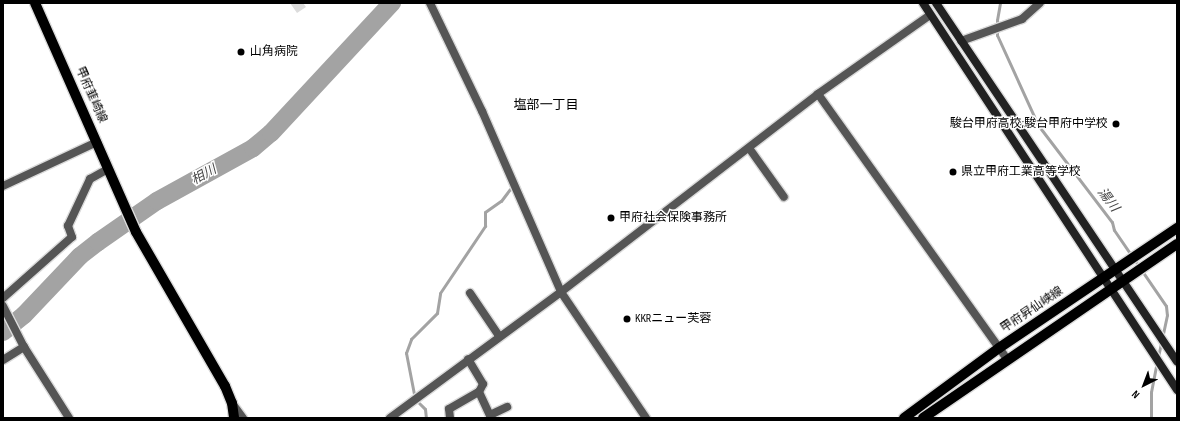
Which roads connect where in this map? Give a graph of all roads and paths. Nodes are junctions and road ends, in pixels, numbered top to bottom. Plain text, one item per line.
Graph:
1 (35, 3) edge
2 (430, 3) edge
3 (923, 3) edge
4 (936, 3) edge
5 (1040, 3) edge
6 (930, 15) junction
7 (961, 42) junction
8 (818, 94) junction
9 (97, 142) junction
10 (749, 148) junction
11 (108, 169) junction
12 (3, 186) edge
13 (784, 197) dead end
14 (1177, 228) edge
15 (1177, 244) edge
16 (1114, 270) junction
17 (1103, 277) junction
18 (1122, 282) junction
19 (1111, 289) junction
20 (561, 292) junction
21 (470, 293) dead end
22 (3, 298) edge
23 (3, 306) edge
24 (499, 336) junction
25 (23, 345) junction
26 (999, 348) junction
27 (1007, 358) junction
28 (468, 359) junction
29 (3, 360) edge
30 (1176, 360) edge
31 (1177, 390) edge
32 (479, 392) junction
33 (232, 403) junction
34 (507, 407) dead end
35 (490, 417) edge
36 (69, 418) edge
37 (234, 418) edge
38 (243, 418) edge
39 (390, 418) edge
40 (450, 418) edge
41 (646, 418) edge
42 (904, 418) edge
43 (923, 418) edge

1 - 9 main road, 甲府韮崎線
2 - 20 street
3 - 6 street
4 - 7 street
5 - 7 street
6 - 8 street
6 - 17 street
7 - 16 street
8 - 10 street
8 - 26 street
9 - 11 main road, 甲府韮崎線
9 - 12 street
10 - 13 street
10 - 20 street
11 - 22 street
11 - 33 main road, 甲府韮崎線
14 - 16 main road, 甲府昇仙峡線
15 - 18 main road
16 - 17 main road, 甲府昇仙峡線
16 - 18 street
17 - 19 street
17 - 26 main road, 甲府昇仙峡線
18 - 19 main road
18 - 30 street
19 - 27 main road
19 - 31 street
20 - 24 street
20 - 41 street
21 - 24 street
23 - 25 street
24 - 28 street
25 - 29 street
25 - 36 street
26 - 27 street
26 - 42 main road, 甲府昇仙峡線
27 - 43 main road
28 - 32 street
28 - 39 street
32 - 35 street
32 - 40 street
33 - 37 main road
33 - 38 street
34 - 35 street

